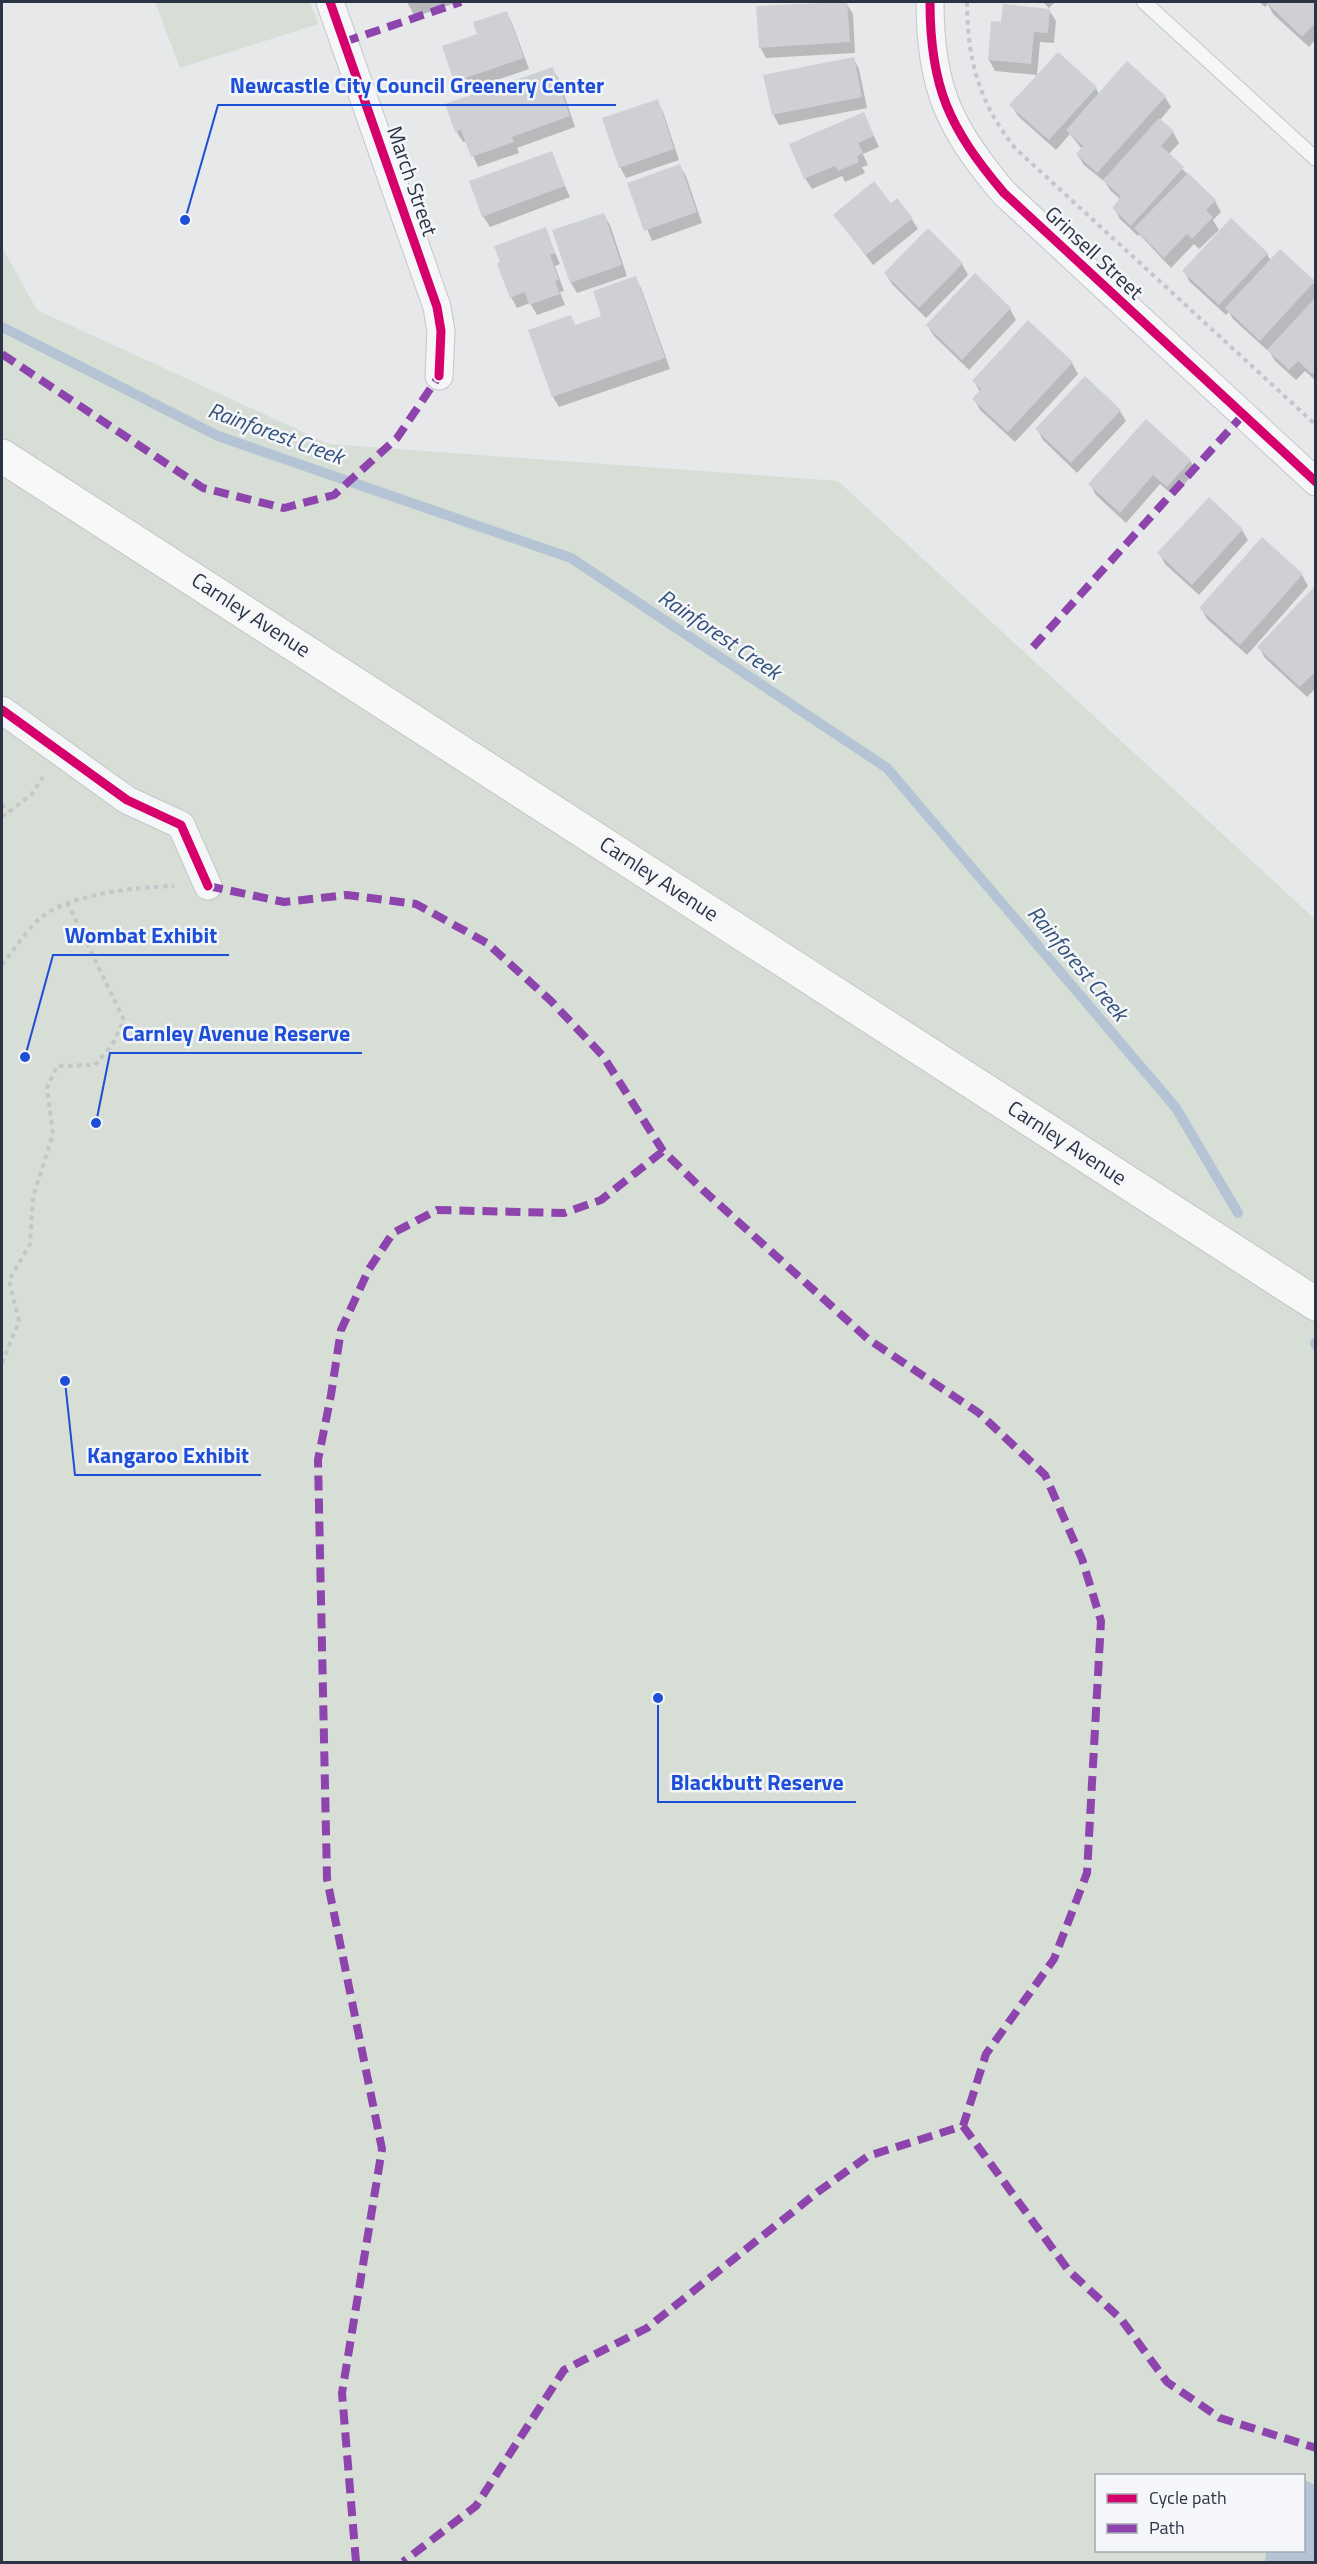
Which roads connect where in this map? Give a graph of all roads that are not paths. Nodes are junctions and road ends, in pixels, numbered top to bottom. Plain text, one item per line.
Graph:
1 (330, 2) edge
2 (930, 2) edge
3 (1144, 2) edge
4 (1316, 159) edge
5 (439, 376) dead end
6 (2, 456) edge
7 (1316, 482) edge
8 (2, 710) edge
9 (208, 886) dead end
10 (1316, 1304) edge

1 - 5 street, March Street
2 - 7 street, Grinsell Street
3 - 4 lane
6 - 10 main road, Carnley Avenue
8 - 9 street

